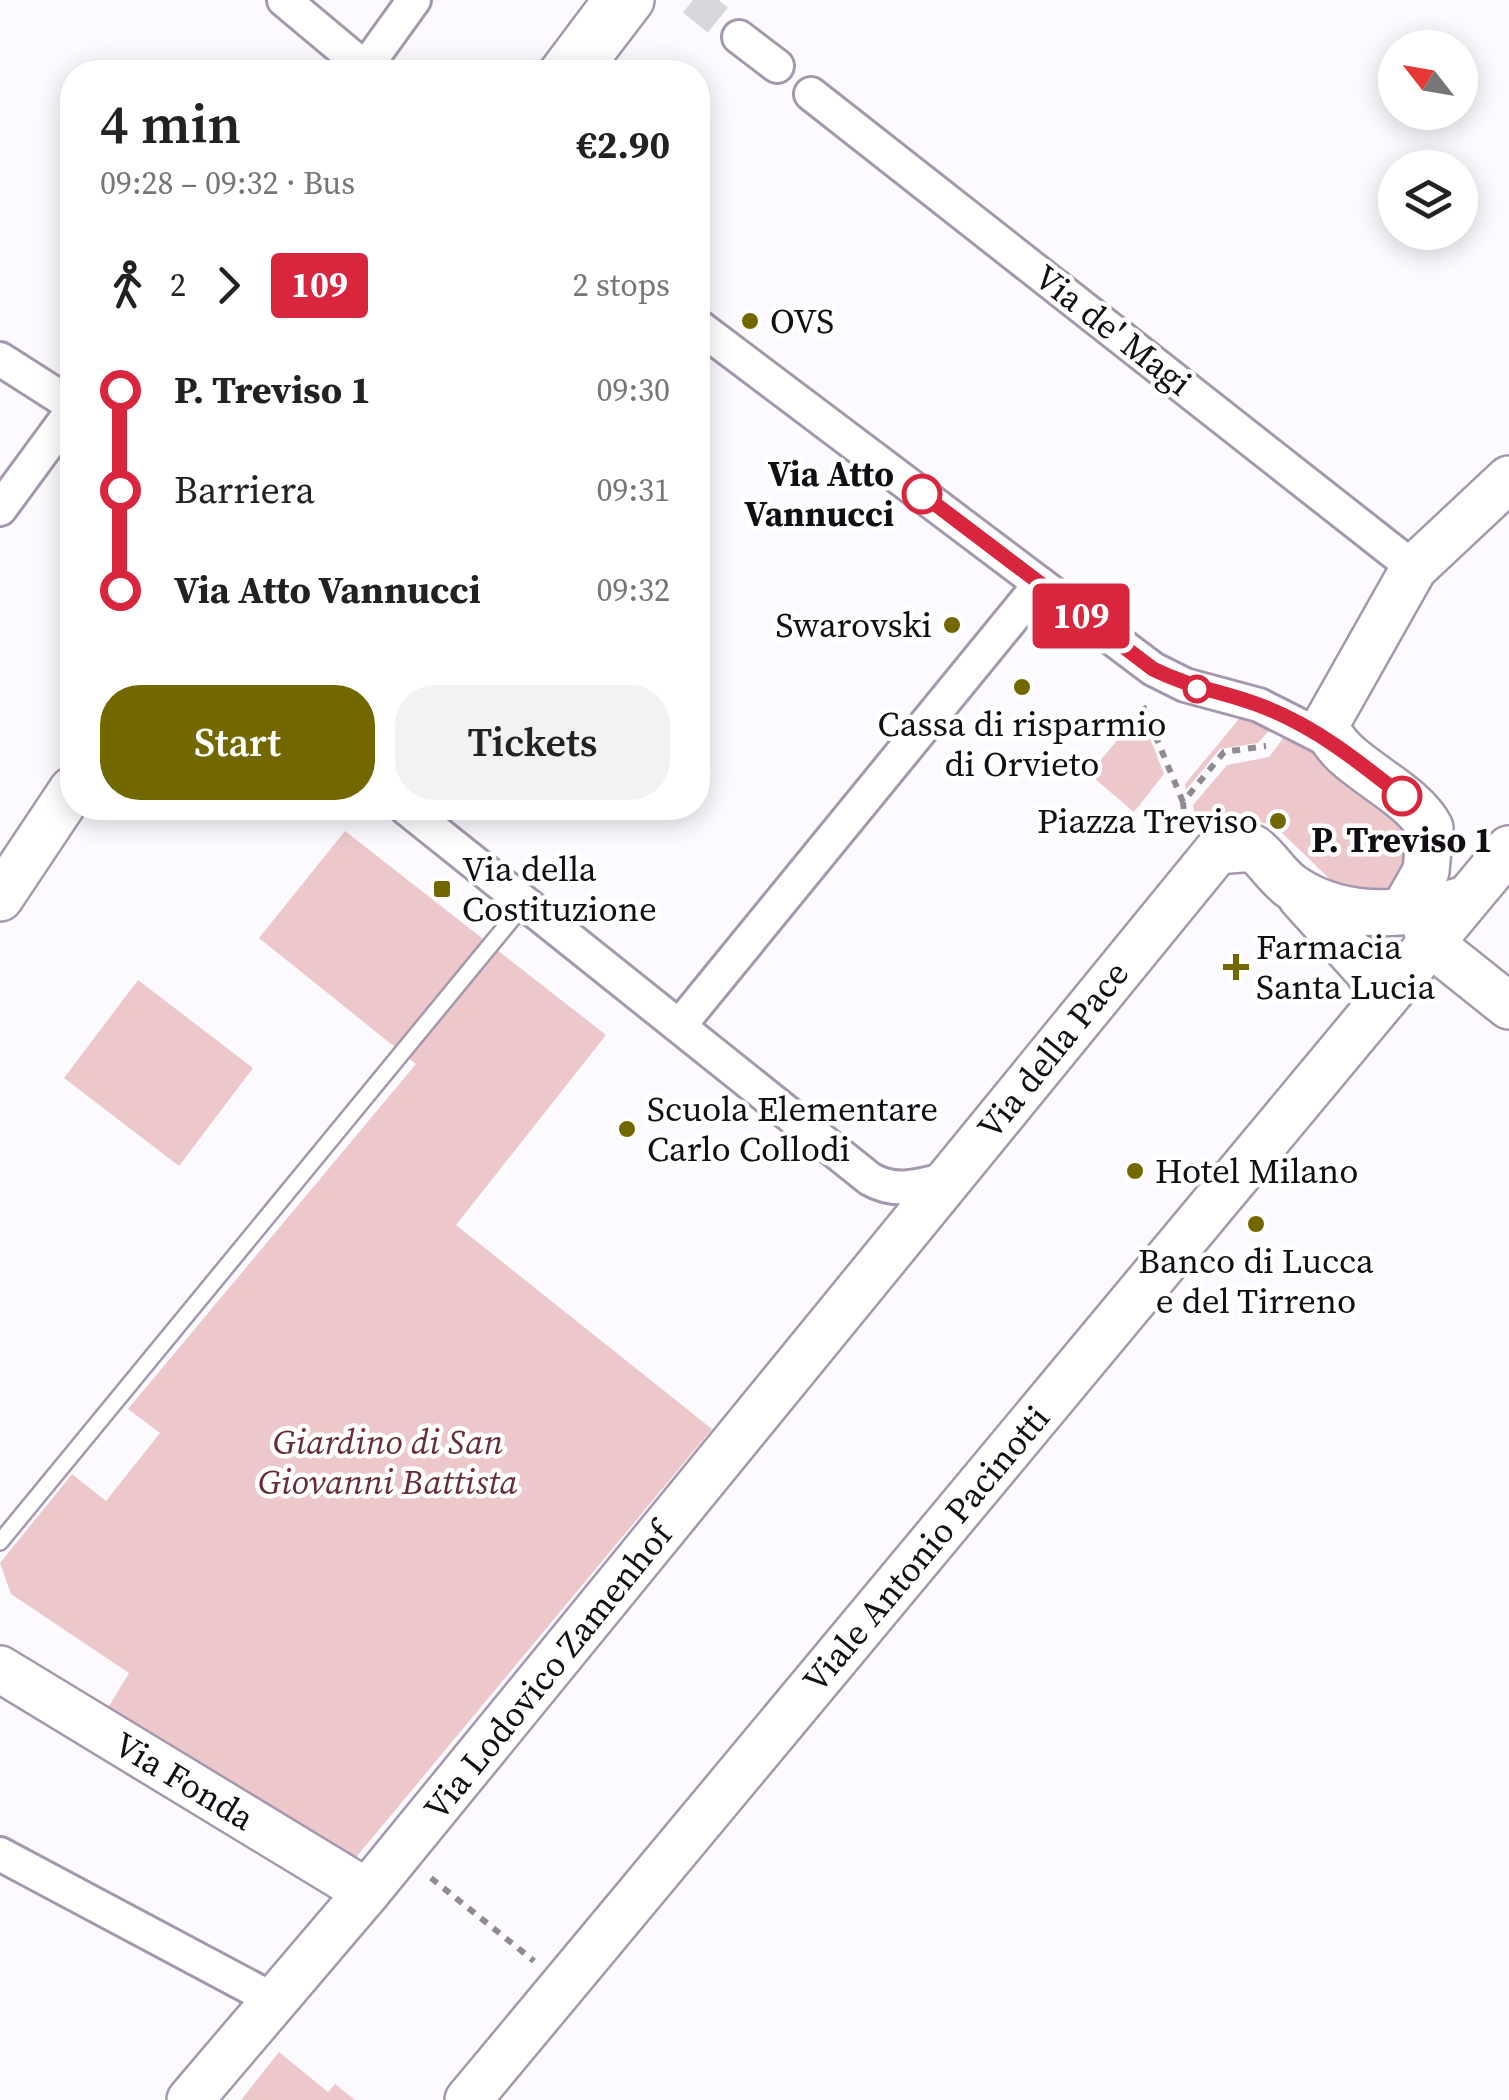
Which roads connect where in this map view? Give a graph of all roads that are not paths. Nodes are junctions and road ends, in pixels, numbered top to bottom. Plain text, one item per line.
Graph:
1 (284, 0) edge
2 (414, 0) edge
3 (598, 0) edge
4 (631, 0) edge
5 (739, 37) tunnel mouth
6 (356, 60) edge
7 (375, 60) edge
8 (553, 60) edge
9 (585, 60) edge
10 (777, 66) dead end
11 (811, 94) dead end
12 (710, 335) edge
13 (0, 359) edge
14 (60, 400) edge
15 (60, 425) edge
16 (1509, 480) edge
17 (0, 509) edge
18 (1414, 568) junction
19 (1040, 584) junction
20 (1336, 744) junction
21 (60, 808) edge
22 (62, 820) edge
23 (413, 820) edge
24 (420, 820) edge
25 (1509, 848) edge
26 (1294, 888) junction
27 (0, 898) edge
28 (523, 905) junction
29 (1429, 909) junction
30 (0, 914) edge
31 (1385, 998) junction
32 (1509, 1006) edge
33 (680, 1024) junction
34 (944, 1184) junction
35 (902, 1238) joint
36 (0, 1542) edge
37 (0, 1670) edge
38 (0, 1854) edge
39 (367, 1892) junction
40 (274, 2000) junction
41 (190, 2100) edge
42 (468, 2100) edge

1 - 6 street
2 - 7 street
3 - 8 lane
4 - 9 street
5 - 10 street
11 - 18 street, Via de' Magi
12 - 19 street
13 - 14 street
15 - 17 street
16 - 18 street
18 - 20 street
19 - 20 street
19 - 33 street
20 - 29 street
21 - 27 street
22 - 30 lane
23 - 28 lane
24 - 28 street
25 - 29 street
26 - 29 street
26 - 31 street
26 - 34 street, Via della Pace
28 - 33 street
28 - 34 lane
28 - 36 lane
29 - 31 street
29 - 32 street
31 - 42 street, Viale Antonio Pacinotti
33 - 34 street
34 - 35 street, Via della Pace
35 - 39 street, Via Lodovico Zamenhof
37 - 39 street, Via Fonda
38 - 40 street
39 - 40 street, Via Lodovico Zamenhof
40 - 41 street, Via Lodovico Zamenhof

